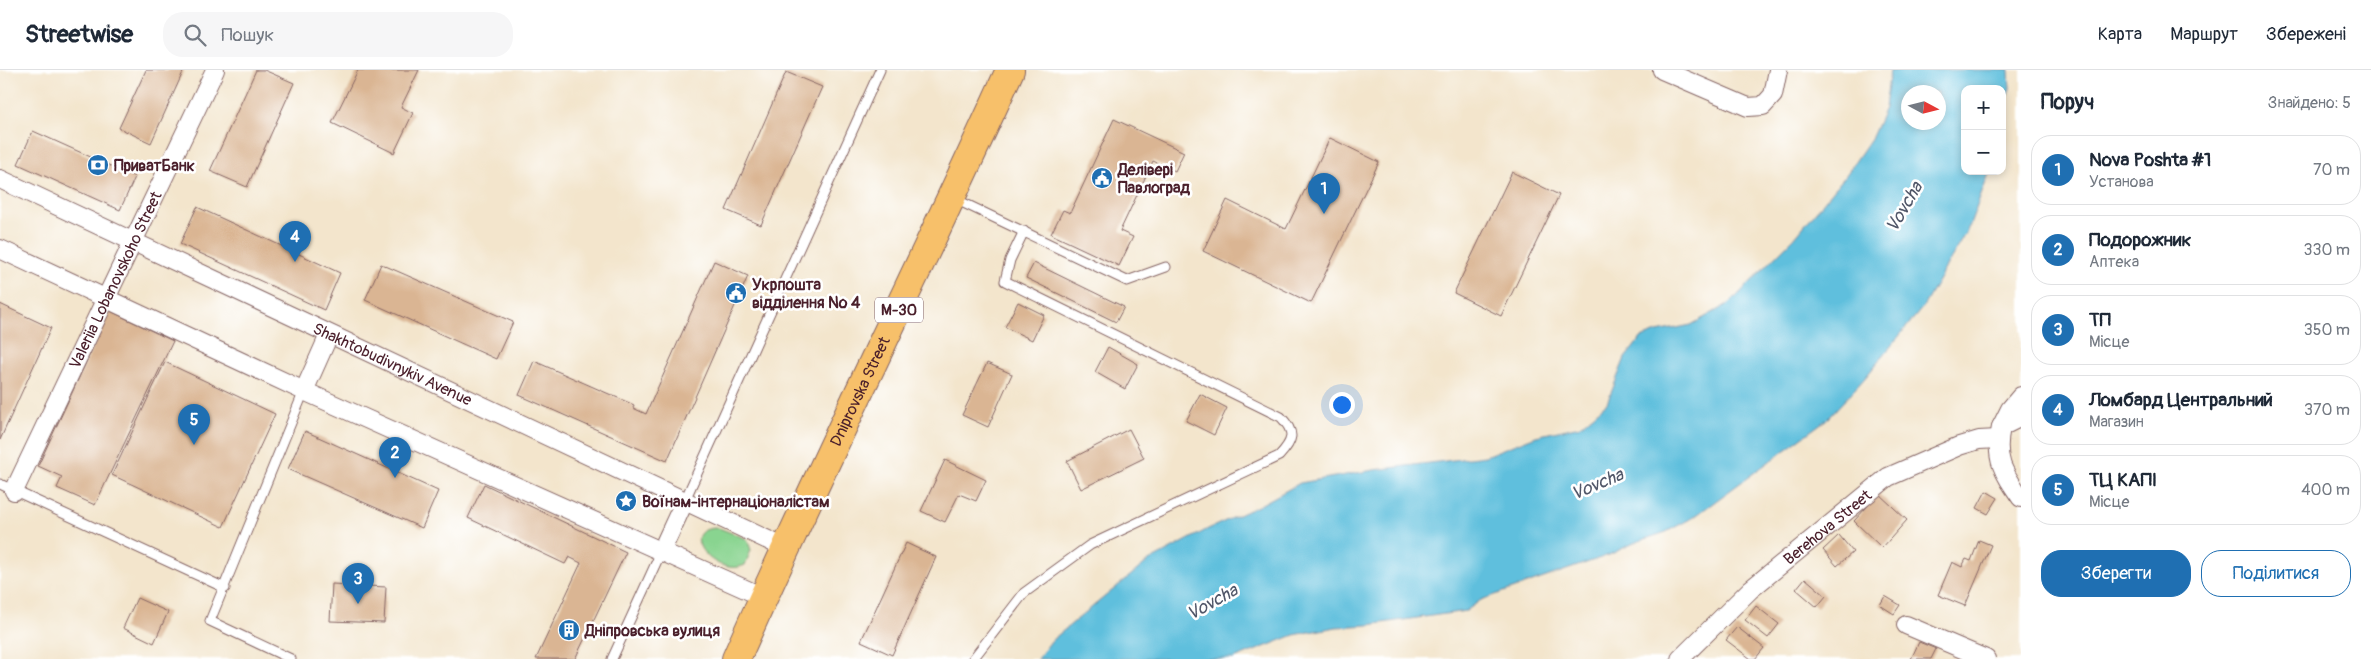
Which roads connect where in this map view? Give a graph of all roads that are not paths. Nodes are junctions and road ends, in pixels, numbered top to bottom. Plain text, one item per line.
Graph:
1 (215, 70) edge
2 (880, 70) edge
3 (1010, 70) edge
4 (1662, 70) edge
5 (1778, 70) edge
6 (0, 179) edge
7 (952, 198) junction
8 (1024, 232) junction
9 (133, 241) junction
10 (0, 249) edge
11 (1166, 267) dead end
12 (105, 297) junction
13 (329, 335) junction
14 (304, 391) junction
15 (2021, 396) edge
16 (2021, 416) edge
17 (2000, 433) junction
18 (7, 488) edge
19 (2021, 498) edge
20 (685, 500) junction
21 (785, 548) junction
22 (661, 552) junction
23 (225, 588) junction
24 (763, 597) junction
25 (1906, 625) dead end
26 (291, 659) edge
27 (612, 659) edge
28 (736, 659) edge
29 (973, 659) edge
30 (1680, 659) edge
31 (1986, 659) edge

1 - 9 street, Valeriia Lobanovskoho Street
2 - 20 lane
3 - 7 highway, Dniprovska Street / М-30
4 - 5 street
6 - 9 street, Shakhtobudivnykiv Avenue
7 - 8 lane
7 - 21 highway, Dniprovska Street / М-30
8 - 11 lane
8 - 29 lane
9 - 12 street, Valeriia Lobanovskoho Street
9 - 13 street, Shakhtobudivnykiv Avenue
10 - 12 street
12 - 14 street
12 - 18 street, Valeriia Lobanovskoho Street
13 - 14 street
13 - 20 street, Shakhtobudivnykiv Avenue
14 - 22 street
14 - 23 lane
15 - 17 street
16 - 17 street, Berehova Street
17 - 19 street
17 - 30 street, Berehova Street
18 - 23 lane
20 - 21 street, Shakhtobudivnykiv Avenue
20 - 22 street
21 - 24 highway, Dniprovska Street / М-30
22 - 24 street
22 - 27 lane
23 - 26 lane
24 - 28 highway, Dniprovska Street / М-30
25 - 31 street

